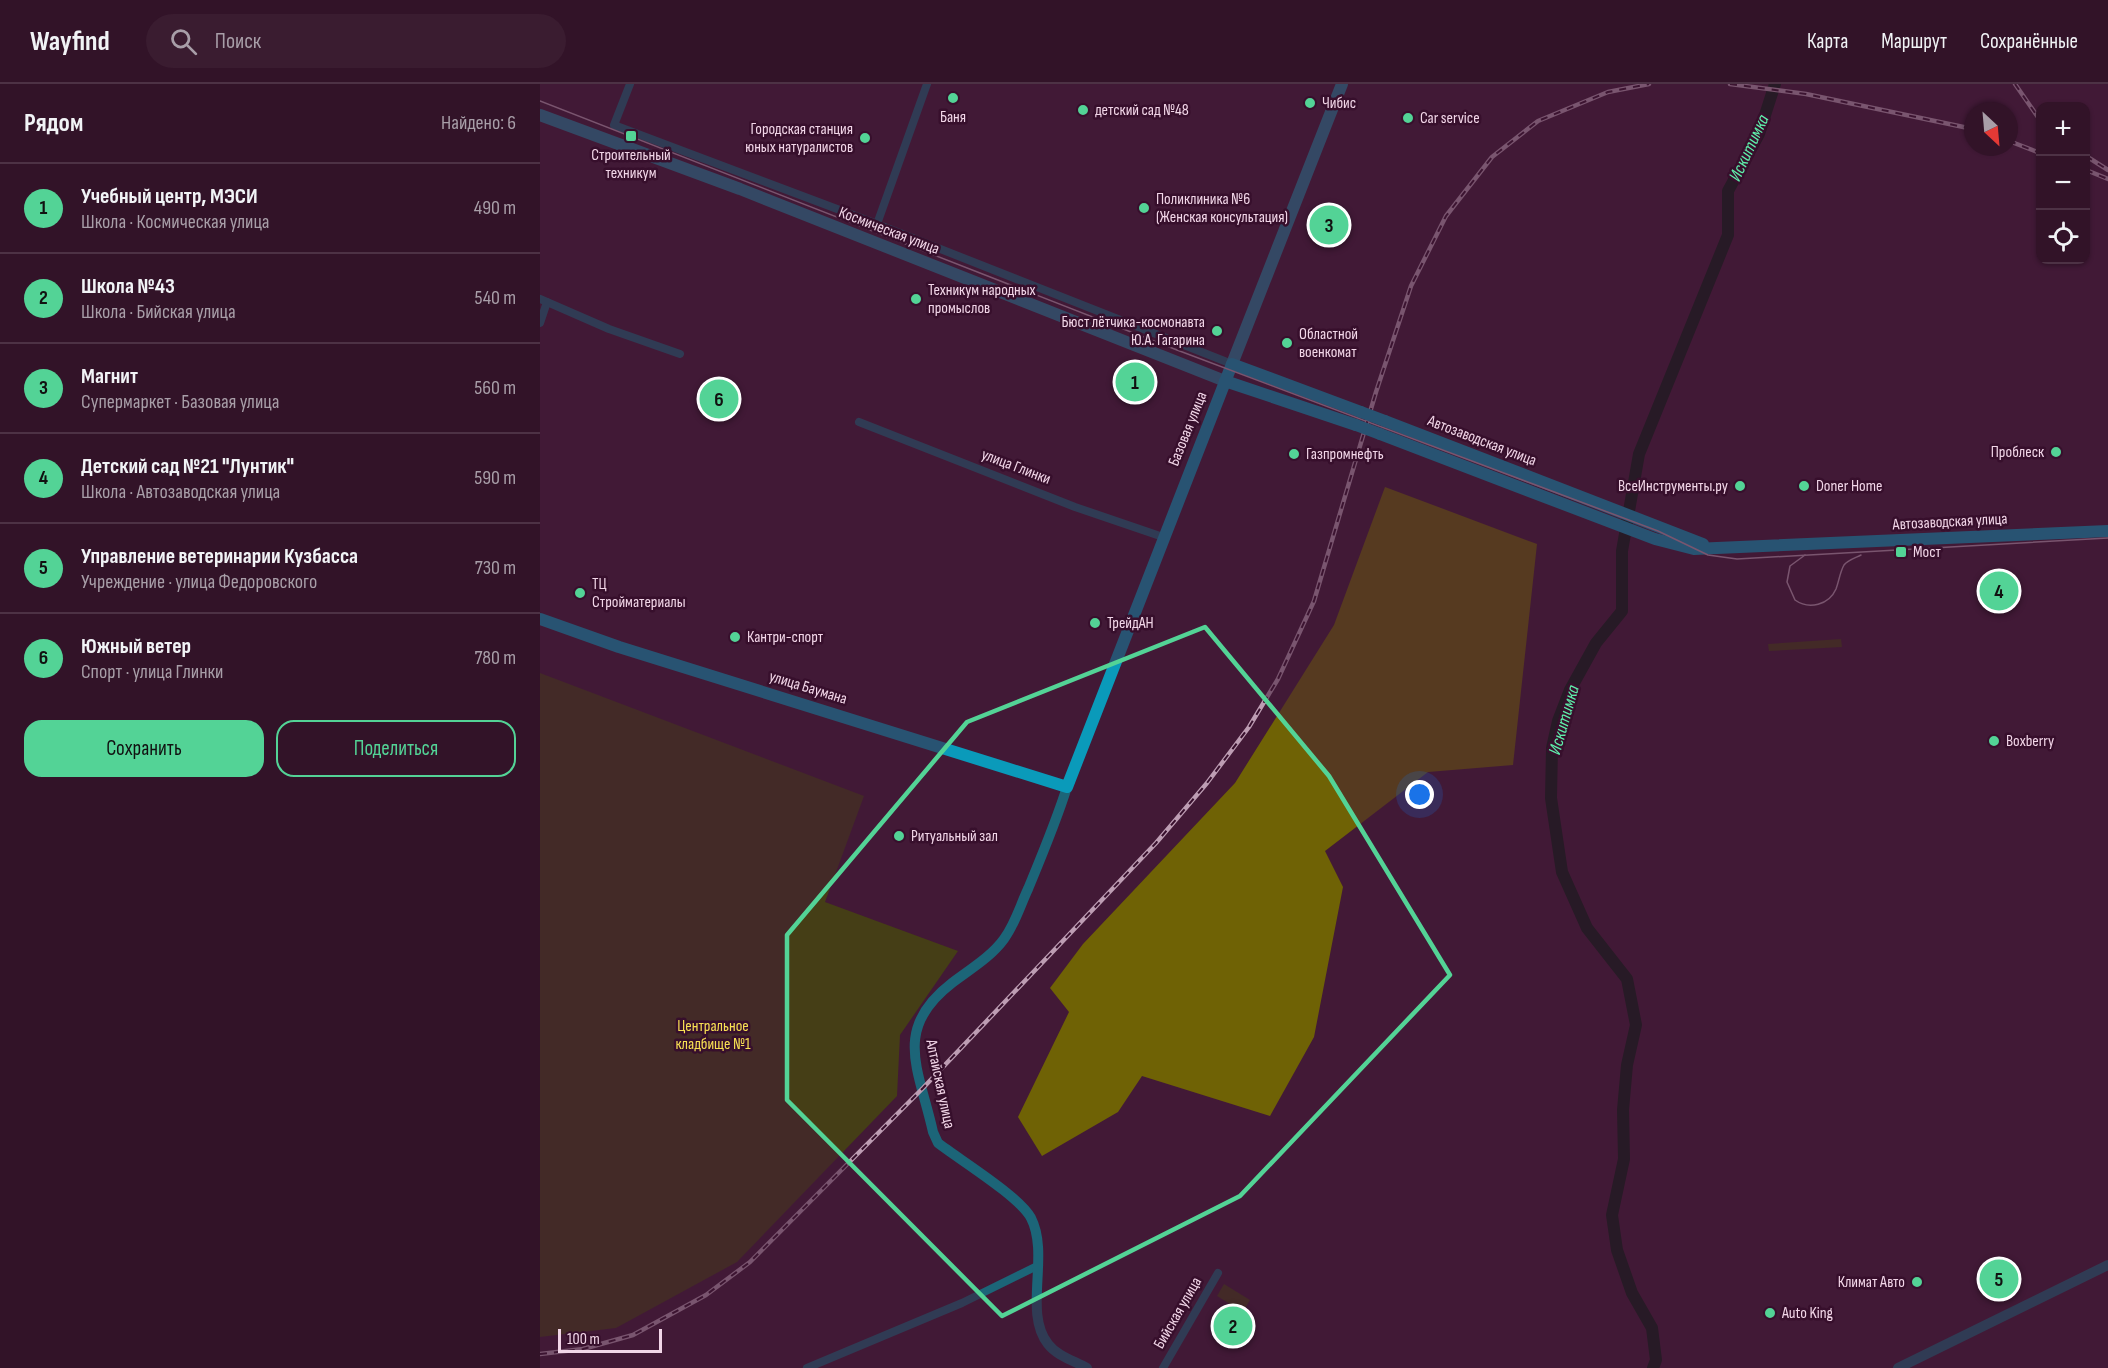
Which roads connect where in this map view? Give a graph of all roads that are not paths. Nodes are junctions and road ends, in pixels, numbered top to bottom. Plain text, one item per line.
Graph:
1 (630, 84) edge
2 (927, 84) edge
3 (1341, 84) edge
4 (540, 115) edge
5 (877, 224) junction
6 (544, 301) edge
7 (540, 323) edge
8 (680, 354) dead end
9 (1232, 364) junction
10 (1225, 381) junction
11 (859, 422) dead end
12 (2108, 531) edge
13 (1658, 533) junction
14 (1163, 537) junction
15 (540, 619) edge
16 (1067, 787) junction
17 (1039, 1265) junction
18 (2108, 1265) edge
19 (1218, 1273) dead end
20 (807, 1368) edge
21 (1087, 1368) edge
22 (1163, 1368) edge
23 (1898, 1368) edge

1 - 5 street, Космическая улица
2 - 5 street
3 - 9 main road, Базовая улица
4 - 10 main road, Космическая улица
5 - 9 street, Космическая улица
6 - 7 street
6 - 8 street
9 - 10 main road, Базовая улица
9 - 13 main road, Автозаводская улица, bridge
10 - 13 main road, Автозаводская улица, bridge
10 - 14 main road, Базовая улица
11 - 14 street, улица Глинки
12 - 13 main road, Автозаводская улица
14 - 16 main road, Базовая улица
15 - 16 main road, улица Баумана
16 - 17 street, Алтайская улица
17 - 20 street
17 - 21 street, Алтайская улица
18 - 23 street
19 - 22 street, Бийская улица

